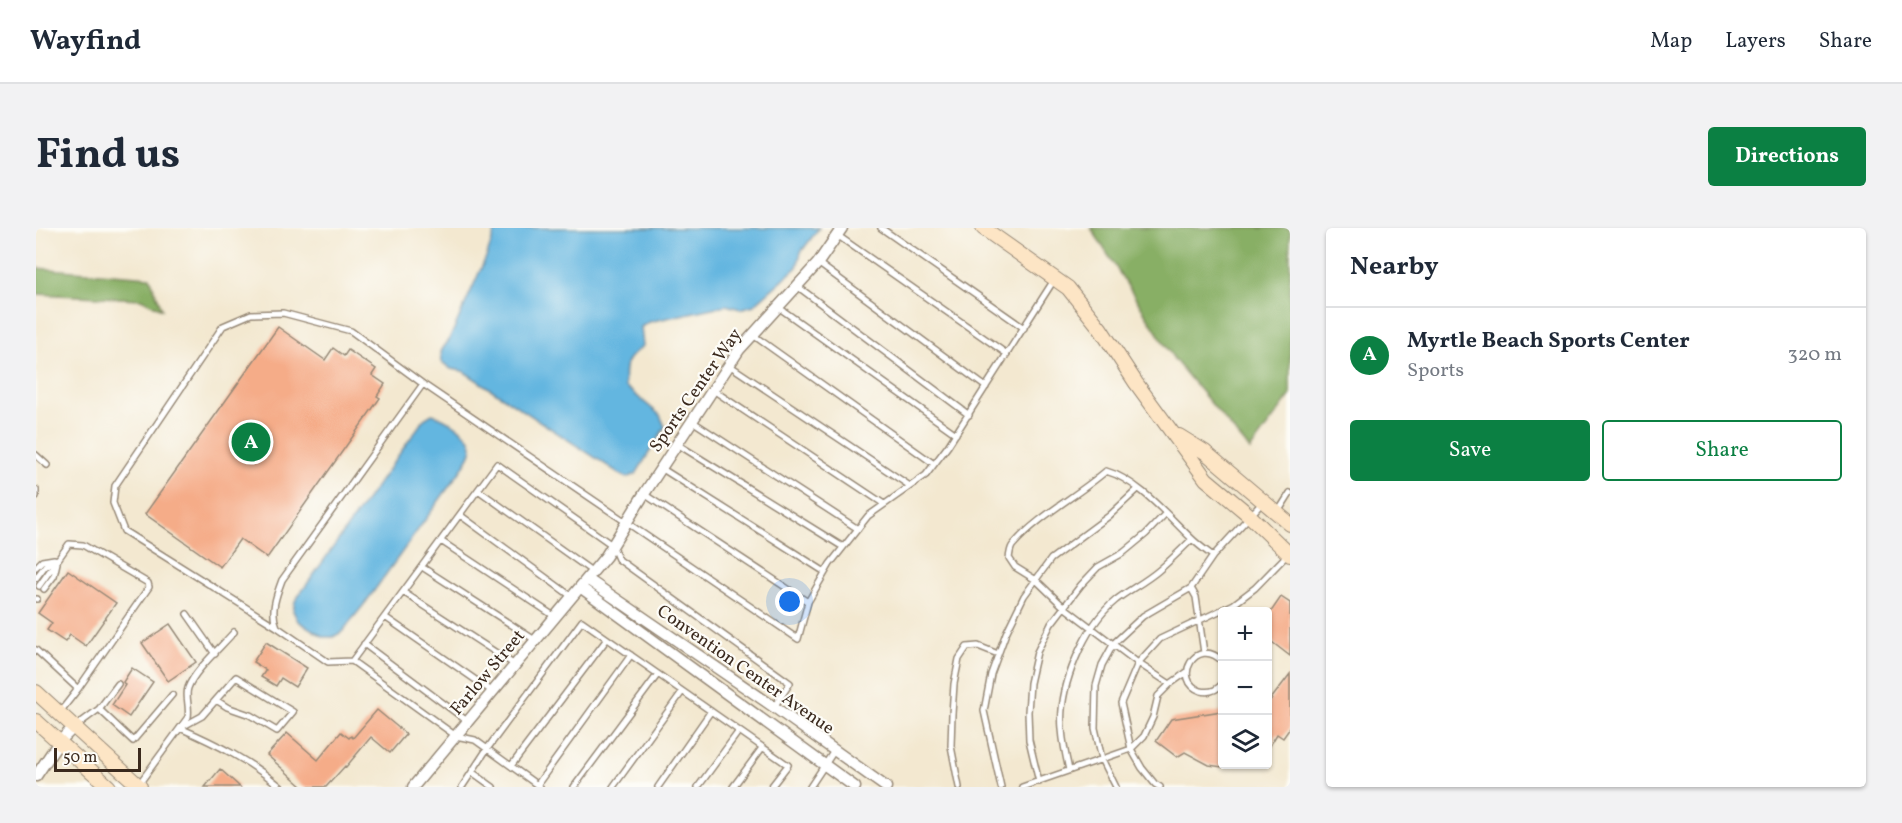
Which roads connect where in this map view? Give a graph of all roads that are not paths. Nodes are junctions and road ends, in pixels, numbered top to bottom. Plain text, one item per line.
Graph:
1 (881, 228) edge
2 (983, 228) edge
3 (840, 231) edge
4 (818, 263) junction
5 (1055, 279) junction
6 (797, 286) junction
7 (778, 308) junction
8 (1024, 328) junction
9 (753, 335) junction
10 (1007, 354) junction
11 (729, 365) junction
12 (423, 384) junction
13 (986, 387) junction
14 (713, 390) junction
15 (969, 415) junction
16 (692, 421) junction
17 (1172, 431) junction
18 (956, 434) junction
19 (677, 444) junction
20 (36, 455) edge
21 (934, 464) junction
22 (47, 465) dead end
23 (661, 468) junction
24 (910, 486) junction
25 (1138, 489) junction
26 (36, 490) edge
27 (478, 490) junction
28 (1290, 493) edge
29 (644, 494) junction
30 (36, 496) edge
31 (1263, 502) junction
32 (884, 504) junction
33 (1167, 513) junction
34 (1277, 513) junction
35 (460, 515) junction
36 (1250, 515) junction
37 (626, 522) junction
38 (1290, 524) edge
39 (858, 529) junction
40 (1192, 539) junction
41 (441, 541) junction
42 (612, 545) junction
43 (843, 547) junction
44 (1289, 554) edge
45 (1213, 556) junction
46 (58, 559) junction
47 (36, 560) edge
48 (36, 567) edge
49 (422, 567) junction
50 (825, 572) junction
51 (36, 578) edge
52 (587, 580) junction
53 (1036, 580) junction
54 (42, 587) dead end
55 (1191, 588) junction
56 (403, 592) junction
57 (571, 596) junction
58 (808, 602) junction
59 (1064, 607) junction
60 (187, 614) dead end
61 (554, 616) junction
62 (385, 617) junction
63 (1200, 621) junction
64 (277, 627) junction
65 (1092, 628) junction
66 (234, 632) dead end
67 (607, 639) junction
68 (535, 640) junction
69 (1114, 643) junction
70 (364, 645) junction
71 (36, 650) edge
72 (1204, 653) junction
73 (214, 654) junction
74 (998, 654) junction
75 (631, 655) junction
76 (1218, 657) edge
77 (352, 661) junction
78 (1138, 663) junction
79 (515, 665) junction
80 (1187, 672) junction
81 (657, 674) junction
82 (118, 684) dead end
83 (1170, 684) junction
84 (1218, 688) edge
85 (78, 689) junction
86 (36, 692) edge
87 (493, 692) junction
88 (682, 692) junction
89 (172, 695) dead end
90 (216, 700) junction
91 (774, 707) junction
92 (99, 709) junction
93 (711, 711) junction
94 (59, 714) junction
95 (36, 721) edge
96 (466, 721) junction
97 (74, 727) junction
98 (180, 728) junction
99 (739, 731) junction
100 (456, 736) junction
101 (58, 742) junction
102 (762, 748) junction
103 (487, 749) junction
104 (1131, 749) junction
105 (835, 750) junction
106 (1102, 759) junction
107 (511, 766) junction
108 (825, 766) junction
109 (1069, 770) junction
110 (472, 772) junction
111 (36, 777) edge
112 (1039, 782) junction
113 (138, 786) edge
114 (538, 786) edge
115 (109, 787) edge
116 (281, 787) edge
117 (413, 787) edge
118 (462, 787) edge
119 (493, 787) edge
120 (574, 787) edge
121 (613, 787) edge
122 (658, 787) edge
123 (698, 787) edge
124 (733, 787) edge
125 (771, 787) edge
126 (810, 787) edge
127 (855, 787) edge
128 (886, 787) edge
129 (959, 787) edge
130 (1000, 787) edge
131 (1022, 787) edge
132 (1116, 787) edge
133 (1160, 787) edge

1 - 8 lane
2 - 5 street
3 - 4 street, Sports Center Way
3 - 10 lane
4 - 6 street, Sports Center Way
4 - 13 lane
5 - 8 lane
5 - 17 street
6 - 7 street, Sports Center Way
6 - 15 lane
7 - 9 street, Sports Center Way
7 - 18 lane
8 - 10 lane
9 - 11 street, Sports Center Way
9 - 21 lane
10 - 13 lane
11 - 14 street, Sports Center Way
11 - 24 lane
12 - 37 lane
12 - 64 lane
12 - 64 lane
13 - 15 lane
14 - 16 street, Sports Center Way
14 - 32 lane
15 - 18 lane
16 - 19 street, Sports Center Way
16 - 39 lane
17 - 31 street
17 - 36 street
18 - 21 lane
19 - 23 street, Sports Center Way
19 - 43 lane
20 - 22 lane
21 - 24 lane
23 - 29 street, Sports Center Way
23 - 50 lane
24 - 32 lane
25 - 33 lane
25 - 53 lane
25 - 53 lane
26 - 30 lane
27 - 35 lane
27 - 42 lane
27 - 52 lane
28 - 34 lane
29 - 37 street, Sports Center Way
29 - 58 lane
31 - 34 street
31 - 36 lane
32 - 39 lane
33 - 40 lane
33 - 59 lane
34 - 38 street
35 - 41 lane
35 - 57 lane
36 - 44 street
36 - 45 lane
37 - 42 street, Sports Center Way
37 - 58 lane
39 - 43 lane
40 - 45 lane
40 - 65 lane
41 - 49 lane
41 - 61 lane
42 - 52 street, Sports Center Way
42 - 91 lane
43 - 50 lane
44 - 63 lane
45 - 55 lane
46 - 47 lane
46 - 48 lane
46 - 51 lane
46 - 54 lane
46 - 85 lane
49 - 56 lane
49 - 68 lane
50 - 58 lane
52 - 57 street, Farlow Street
52 - 91 street, Convention Center Avenue
52 - 108 street, Convention Center Avenue
53 - 59 lane
53 - 74 lane
55 - 63 lane
55 - 69 lane
56 - 62 lane
56 - 79 lane
57 - 61 street, Farlow Street
59 - 65 lane
59 - 112 lane
60 - 73 lane
61 - 68 street, Farlow Street
62 - 70 lane
62 - 87 lane
63 - 72 lane
63 - 78 lane
64 - 77 lane
65 - 69 lane
65 - 109 lane
66 - 73 lane
67 - 75 lane
67 - 103 lane
67 - 107 lane
68 - 79 street, Farlow Street
69 - 78 lane
69 - 106 lane
70 - 77 lane
70 - 96 lane
71 - 85 lane
72 - 76 lane
72 - 80 lane
73 - 98 lane
74 - 129 lane
74 - 130 lane
75 - 81 lane
75 - 114 lane
77 - 100 lane
78 - 83 lane
78 - 104 lane
79 - 87 street, Farlow Street
80 - 83 lane
80 - 84 lane
81 - 88 lane
81 - 120 lane
82 - 92 lane
83 - 104 lane
85 - 94 lane
86 - 94 street
87 - 96 street, Farlow Street
88 - 93 lane
88 - 121 lane
89 - 92 lane
90 - 90 lane
90 - 98 lane
91 - 105 street, Convention Center Avenue
92 - 97 lane
93 - 99 lane
93 - 122 lane
94 - 97 street
95 - 101 street
96 - 100 street, Farlow Street
97 - 101 street
97 - 113 street
98 - 113 lane
98 - 116 lane
99 - 102 lane
99 - 123 lane
100 - 103 lane
100 - 117 street, Farlow Street
101 - 111 street
101 - 115 street
102 - 124 lane
102 - 125 lane
103 - 107 lane
103 - 110 lane
104 - 106 lane
104 - 133 lane
105 - 108 lane
105 - 128 street, Convention Center Avenue
106 - 109 lane
106 - 132 lane
107 - 114 lane
108 - 126 lane
108 - 127 street, Convention Center Avenue
109 - 112 lane
110 - 118 lane
110 - 119 lane
112 - 131 lane

